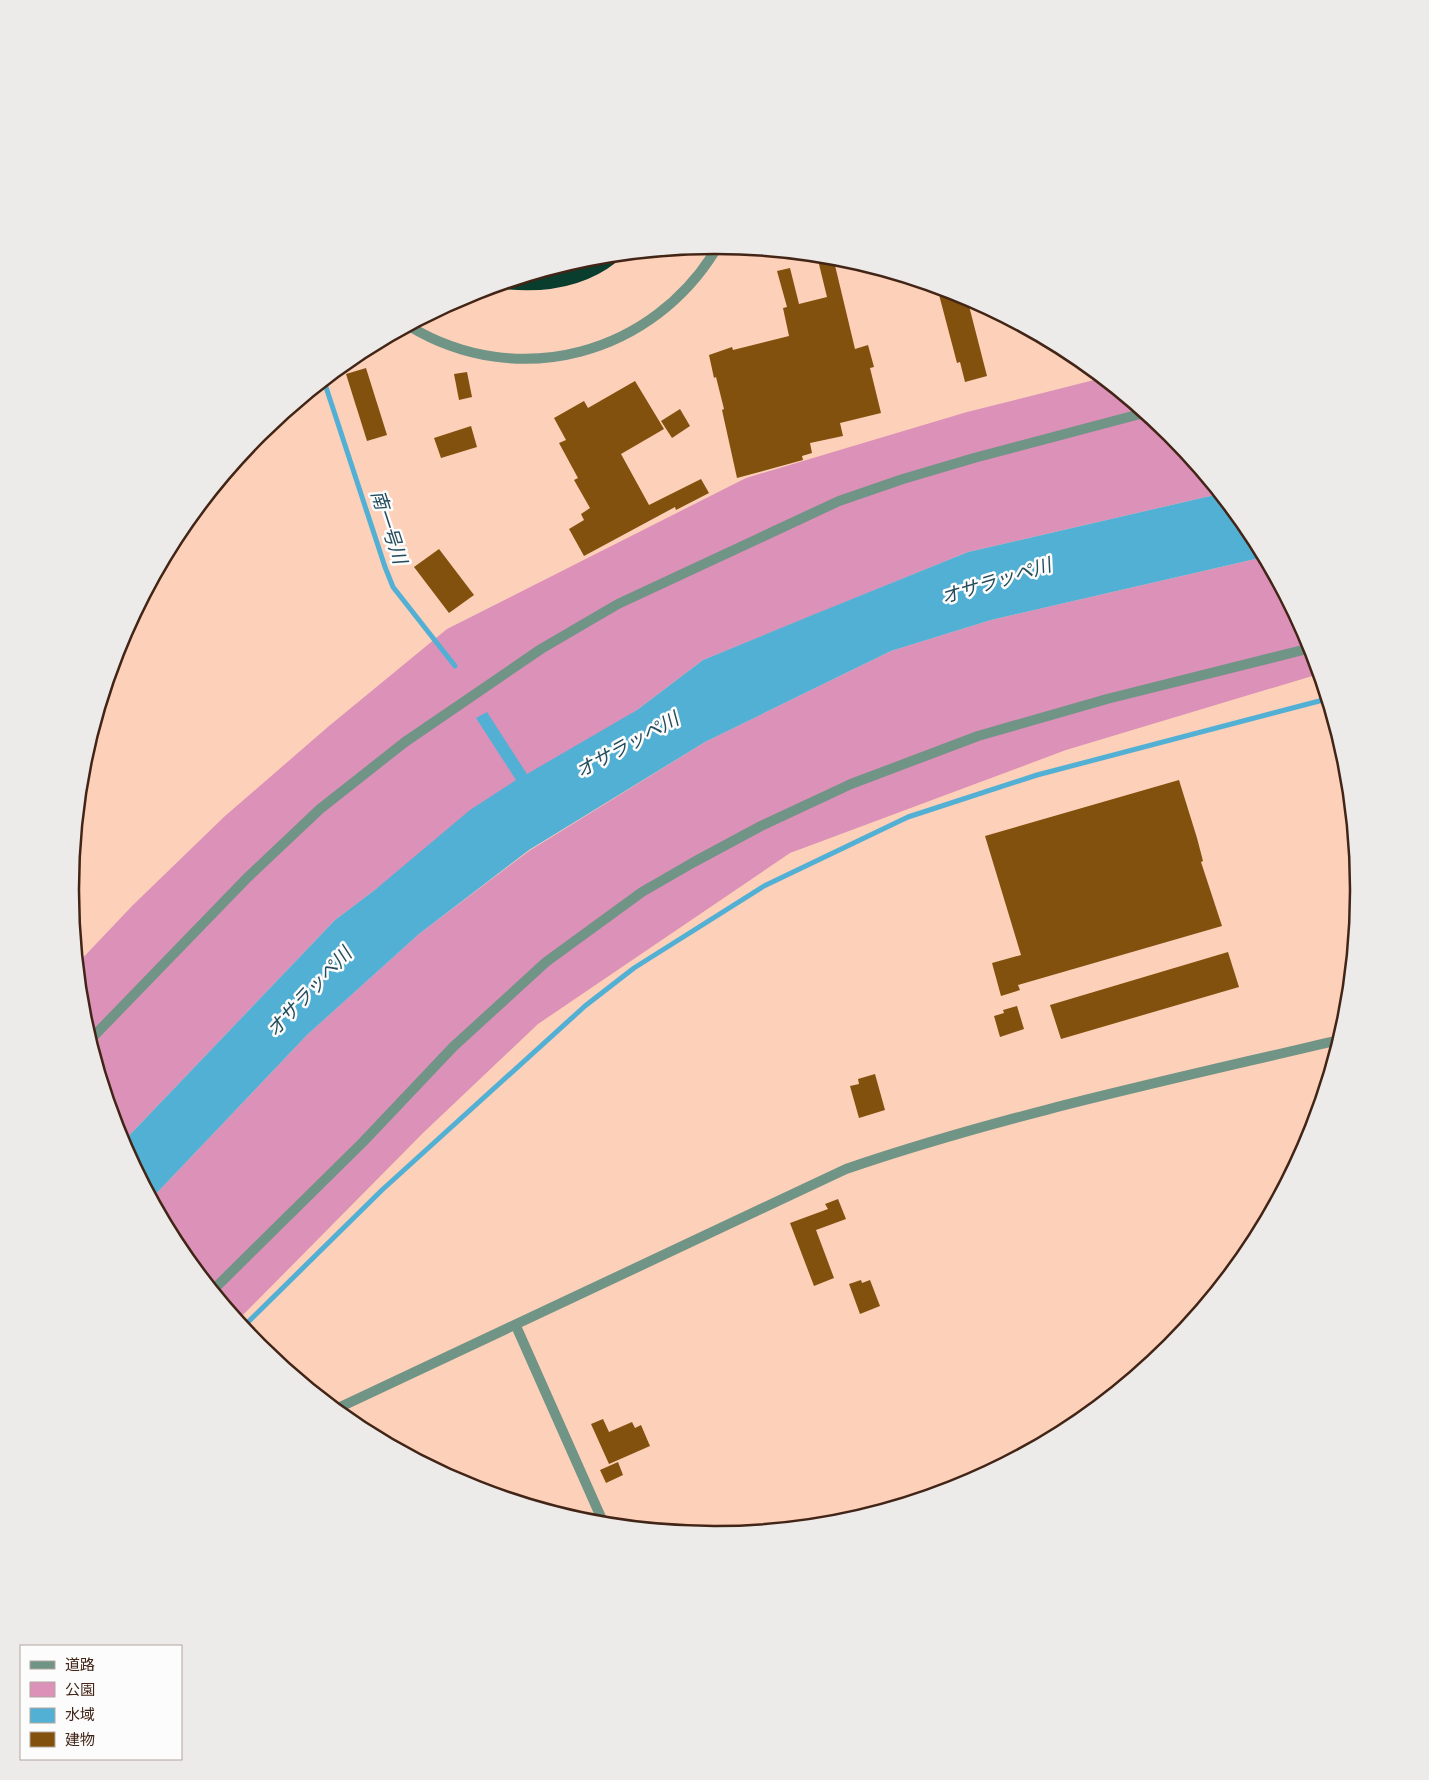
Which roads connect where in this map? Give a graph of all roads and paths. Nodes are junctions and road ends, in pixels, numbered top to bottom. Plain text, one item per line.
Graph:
1 (713, 254) edge
2 (599, 265) edge
3 (528, 283) edge
4 (416, 329) edge
5 (1137, 415) edge
6 (1303, 650) edge
7 (95, 1034) edge
8 (1332, 1042) edge
9 (217, 1286) edge
10 (516, 1326) junction
11 (343, 1406) edge
12 (600, 1515) edge

1 - 4 street
2 - 3 highway
5 - 7 street
6 - 9 street
8 - 10 street
10 - 11 street
10 - 12 street

